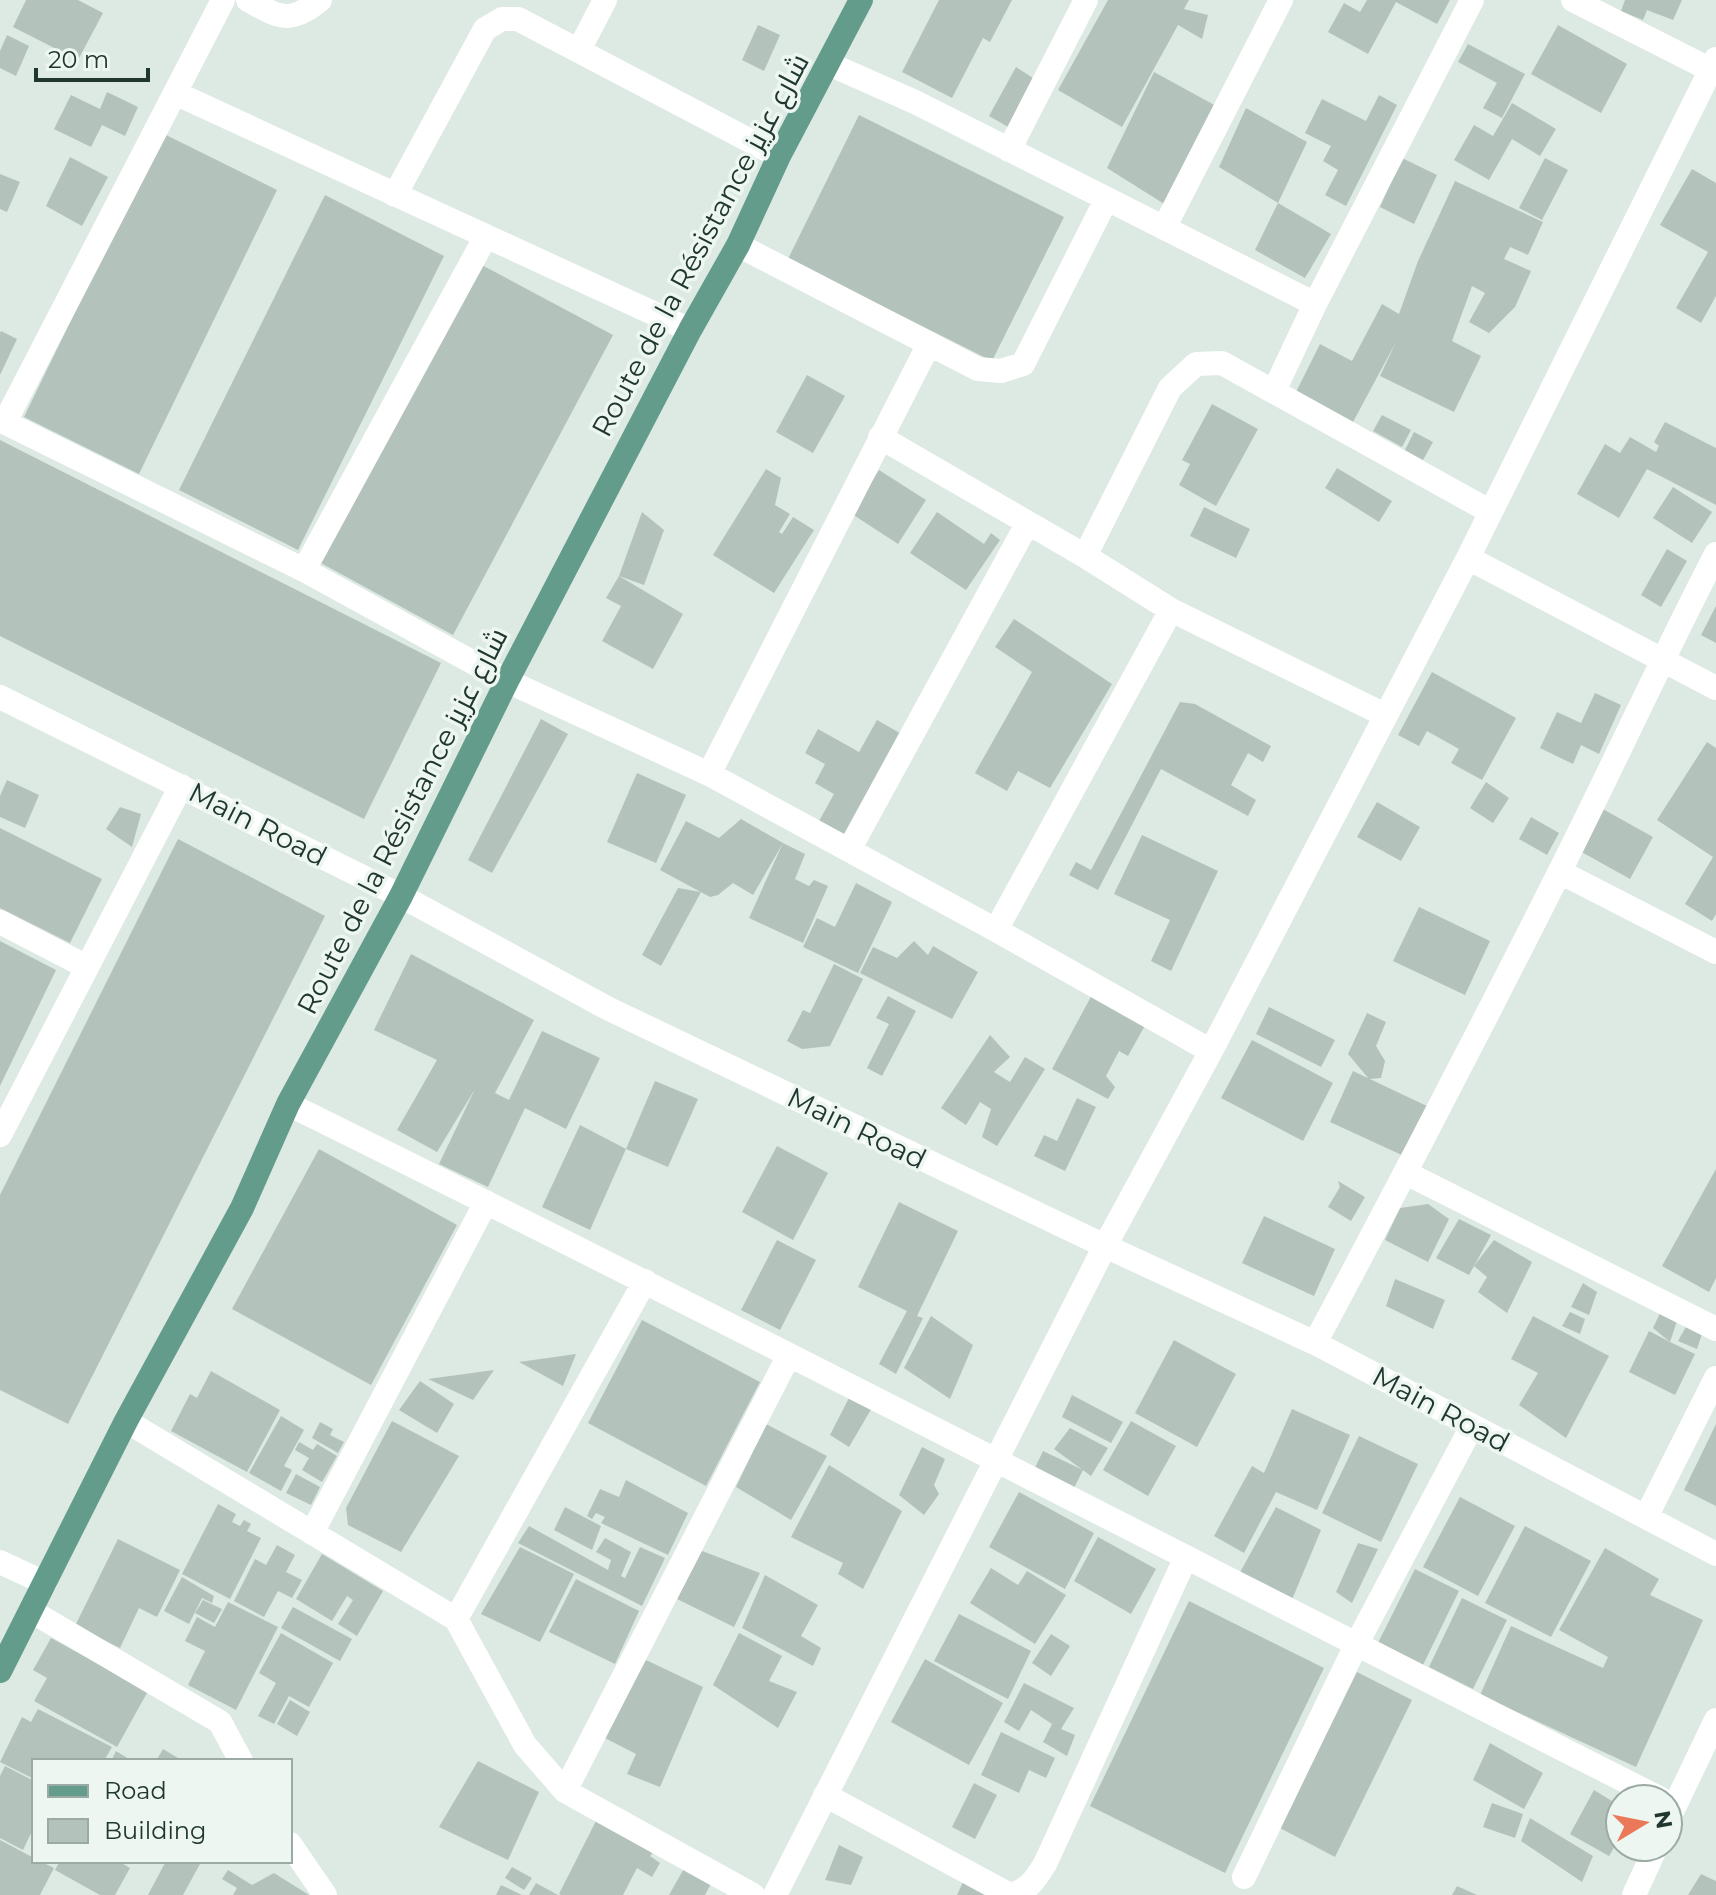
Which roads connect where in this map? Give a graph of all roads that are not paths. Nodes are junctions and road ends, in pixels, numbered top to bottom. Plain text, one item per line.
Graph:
1 (223, 0) edge
2 (248, 0) edge
3 (320, 0) edge
4 (605, 0) edge
5 (861, 0) edge
6 (1086, 0) edge
7 (1281, 0) edge
8 (1472, 0) edge
9 (1573, 0) edge
10 (579, 50) junction
11 (829, 64) junction
12 (1713, 64) edge
13 (175, 93) junction
14 (1009, 150) junction
15 (779, 156) junction
16 (395, 195) junction
17 (1106, 200) junction
18 (1164, 228) junction
19 (486, 236) junction
20 (738, 245) junction
21 (1315, 304) junction
22 (690, 330) junction
23 (929, 344) junction
24 (1274, 391) junction
25 (2, 421) edge
26 (880, 437) junction
27 (1491, 512) junction
28 (1027, 524) junction
29 (1716, 554) edge
30 (1085, 556) junction
31 (1468, 558) junction
32 (304, 570) junction
33 (1171, 610) junction
34 (1661, 660) junction
35 (507, 681) junction
36 (1716, 688) edge
37 (0, 697) edge
38 (1385, 715) junction
39 (709, 774) junction
40 (181, 786) junction
41 (849, 850) junction
42 (1560, 872) junction
43 (401, 896) junction
44 (0, 922) edge
45 (996, 930) junction
46 (1716, 952) edge
47 (87, 967) junction
48 (1211, 1051) junction
49 (288, 1104) junction
50 (0, 1135) edge
51 (1406, 1173) junction
52 (486, 1202) junction
53 (1105, 1246) junction
54 (645, 1281) junction
55 (1716, 1329) edge
56 (1315, 1343) junction
57 (789, 1355) junction
58 (1716, 1378) edge
59 (126, 1421) junction
60 (1472, 1426) junction
61 (995, 1462) junction
62 (1646, 1517) junction
63 (312, 1533) junction
64 (1716, 1554) edge
65 (1186, 1557) junction
66 (0, 1562) edge
67 (45, 1583) junction
68 (31, 1611) junction
69 (456, 1619) junction
70 (1356, 1645) junction
71 (0, 1671) edge
72 (1716, 1720) edge
73 (240, 1759) edge
74 (1622, 1783) edge
75 (1681, 1783) edge
76 (565, 1791) junction
77 (825, 1795) junction
78 (292, 1847) edge
79 (1649, 1863) edge
80 (1244, 1877) dead end
81 (325, 1895) edge
82 (753, 1895) edge
83 (775, 1895) edge
84 (1634, 1895) edge

1 - 13 street
2 - 3 street
4 - 10 street
5 - 11 main road, Route de la Résistance شارع عزيز
6 - 14 street
7 - 18 street
8 - 21 street
9 - 12 street
10 - 15 street
10 - 16 street
11 - 14 street
11 - 15 main road, Route de la Résistance شارع عزيز
12 - 27 street
13 - 16 street
13 - 25 street
14 - 17 street
15 - 20 main road, Route de la Résistance شارع عزيز
16 - 19 street
17 - 18 street
17 - 23 street
18 - 21 street
19 - 22 street
19 - 32 street
20 - 22 main road, Route de la Résistance شارع عزيز
20 - 23 street
21 - 24 street
22 - 35 main road, Route de la Résistance شارع عزيز
23 - 26 street
24 - 27 street
24 - 30 street
25 - 32 street
26 - 28 street
26 - 39 street
27 - 31 street
28 - 30 street
28 - 41 street
29 - 34 street
30 - 33 street
31 - 34 street
31 - 38 street
32 - 35 street
33 - 38 street
33 - 45 street
34 - 36 street
34 - 42 street
35 - 39 street
35 - 43 main road, Route de la Résistance شارع عزيز
37 - 40 street, Main Road
38 - 48 street
39 - 41 street
40 - 43 street, Main Road
40 - 47 street
41 - 45 street
42 - 46 street
42 - 51 street
43 - 49 main road, Route de la Résistance شارع عزيز
43 - 53 street, Main Road
44 - 47 street
45 - 48 street
47 - 50 street
48 - 53 street
49 - 52 street
49 - 59 main road, Route de la Résistance شارع عزيز
51 - 55 street
51 - 56 street
52 - 54 street
52 - 63 street
53 - 56 street, Main Road
53 - 61 street
54 - 57 street
54 - 69 street
56 - 60 street, Main Road
57 - 61 street
57 - 76 street
58 - 62 street
59 - 63 street
59 - 67 main road, Route de la Résistance شارع عزيز
60 - 62 street, Main Road
60 - 70 street
61 - 65 street
61 - 77 street
62 - 64 street, Main Road
63 - 69 street
65 - 70 street
65 - 77 street
66 - 67 street
67 - 68 main road, Route de la Résistance شارع عزيز
68 - 71 main road, Route de la Résistance شارع عزيز
68 - 73 street
69 - 76 street
70 - 74 street
70 - 80 street
72 - 75 street
76 - 82 street
77 - 83 street
78 - 81 street
79 - 84 street

